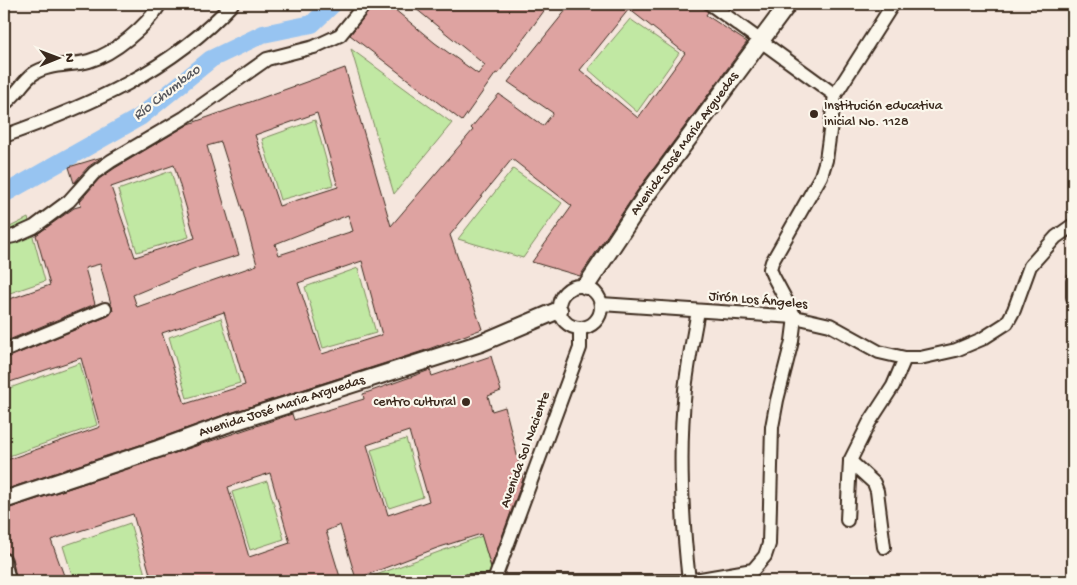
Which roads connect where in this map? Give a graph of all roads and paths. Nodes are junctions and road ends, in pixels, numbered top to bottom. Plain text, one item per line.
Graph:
1 (160, 4) edge
2 (232, 4) edge
3 (365, 4) edge
4 (710, 4) edge
5 (788, 4) edge
6 (893, 4) edge
7 (760, 41) junction
8 (835, 95) junction
9 (4, 104) edge
10 (4, 136) edge
11 (1073, 225) edge
12 (4, 238) edge
13 (1073, 281) edge
14 (586, 286) junction
15 (1073, 297) edge
16 (602, 304) junction
17 (105, 308) dead end
18 (559, 310) junction
19 (698, 311) junction
20 (795, 317) junction
21 (580, 328) junction
22 (4, 350) edge
23 (905, 358) junction
24 (850, 461) junction
25 (4, 500) edge
26 (847, 520) dead end
27 (884, 547) dead end
28 (4, 560) edge
29 (9, 581) edge
30 (469, 581) edge
31 (494, 581) edge
32 (689, 581) edge

1 - 9 street
2 - 10 street
3 - 12 street
4 - 7 street
5 - 7 main road, Avenida José Maria Arguedas
6 - 8 street
7 - 8 street
7 - 14 main road, Avenida José Maria Arguedas
8 - 20 street
11 - 23 street, Jirón Los Ángeles
13 - 15 street
14 - 16 street
14 - 18 street
16 - 19 street, Jirón Los Ángeles
16 - 21 street
17 - 22 street
18 - 21 street
18 - 25 main road, Avenida José Maria Arguedas
19 - 20 street, Jirón Los Ángeles
19 - 32 street
20 - 23 street, Jirón Los Ángeles
20 - 32 street
21 - 31 street, Avenida Sol Naciente
23 - 24 street
24 - 26 street
24 - 27 street
28 - 29 street
30 - 31 street
31 - 32 street

